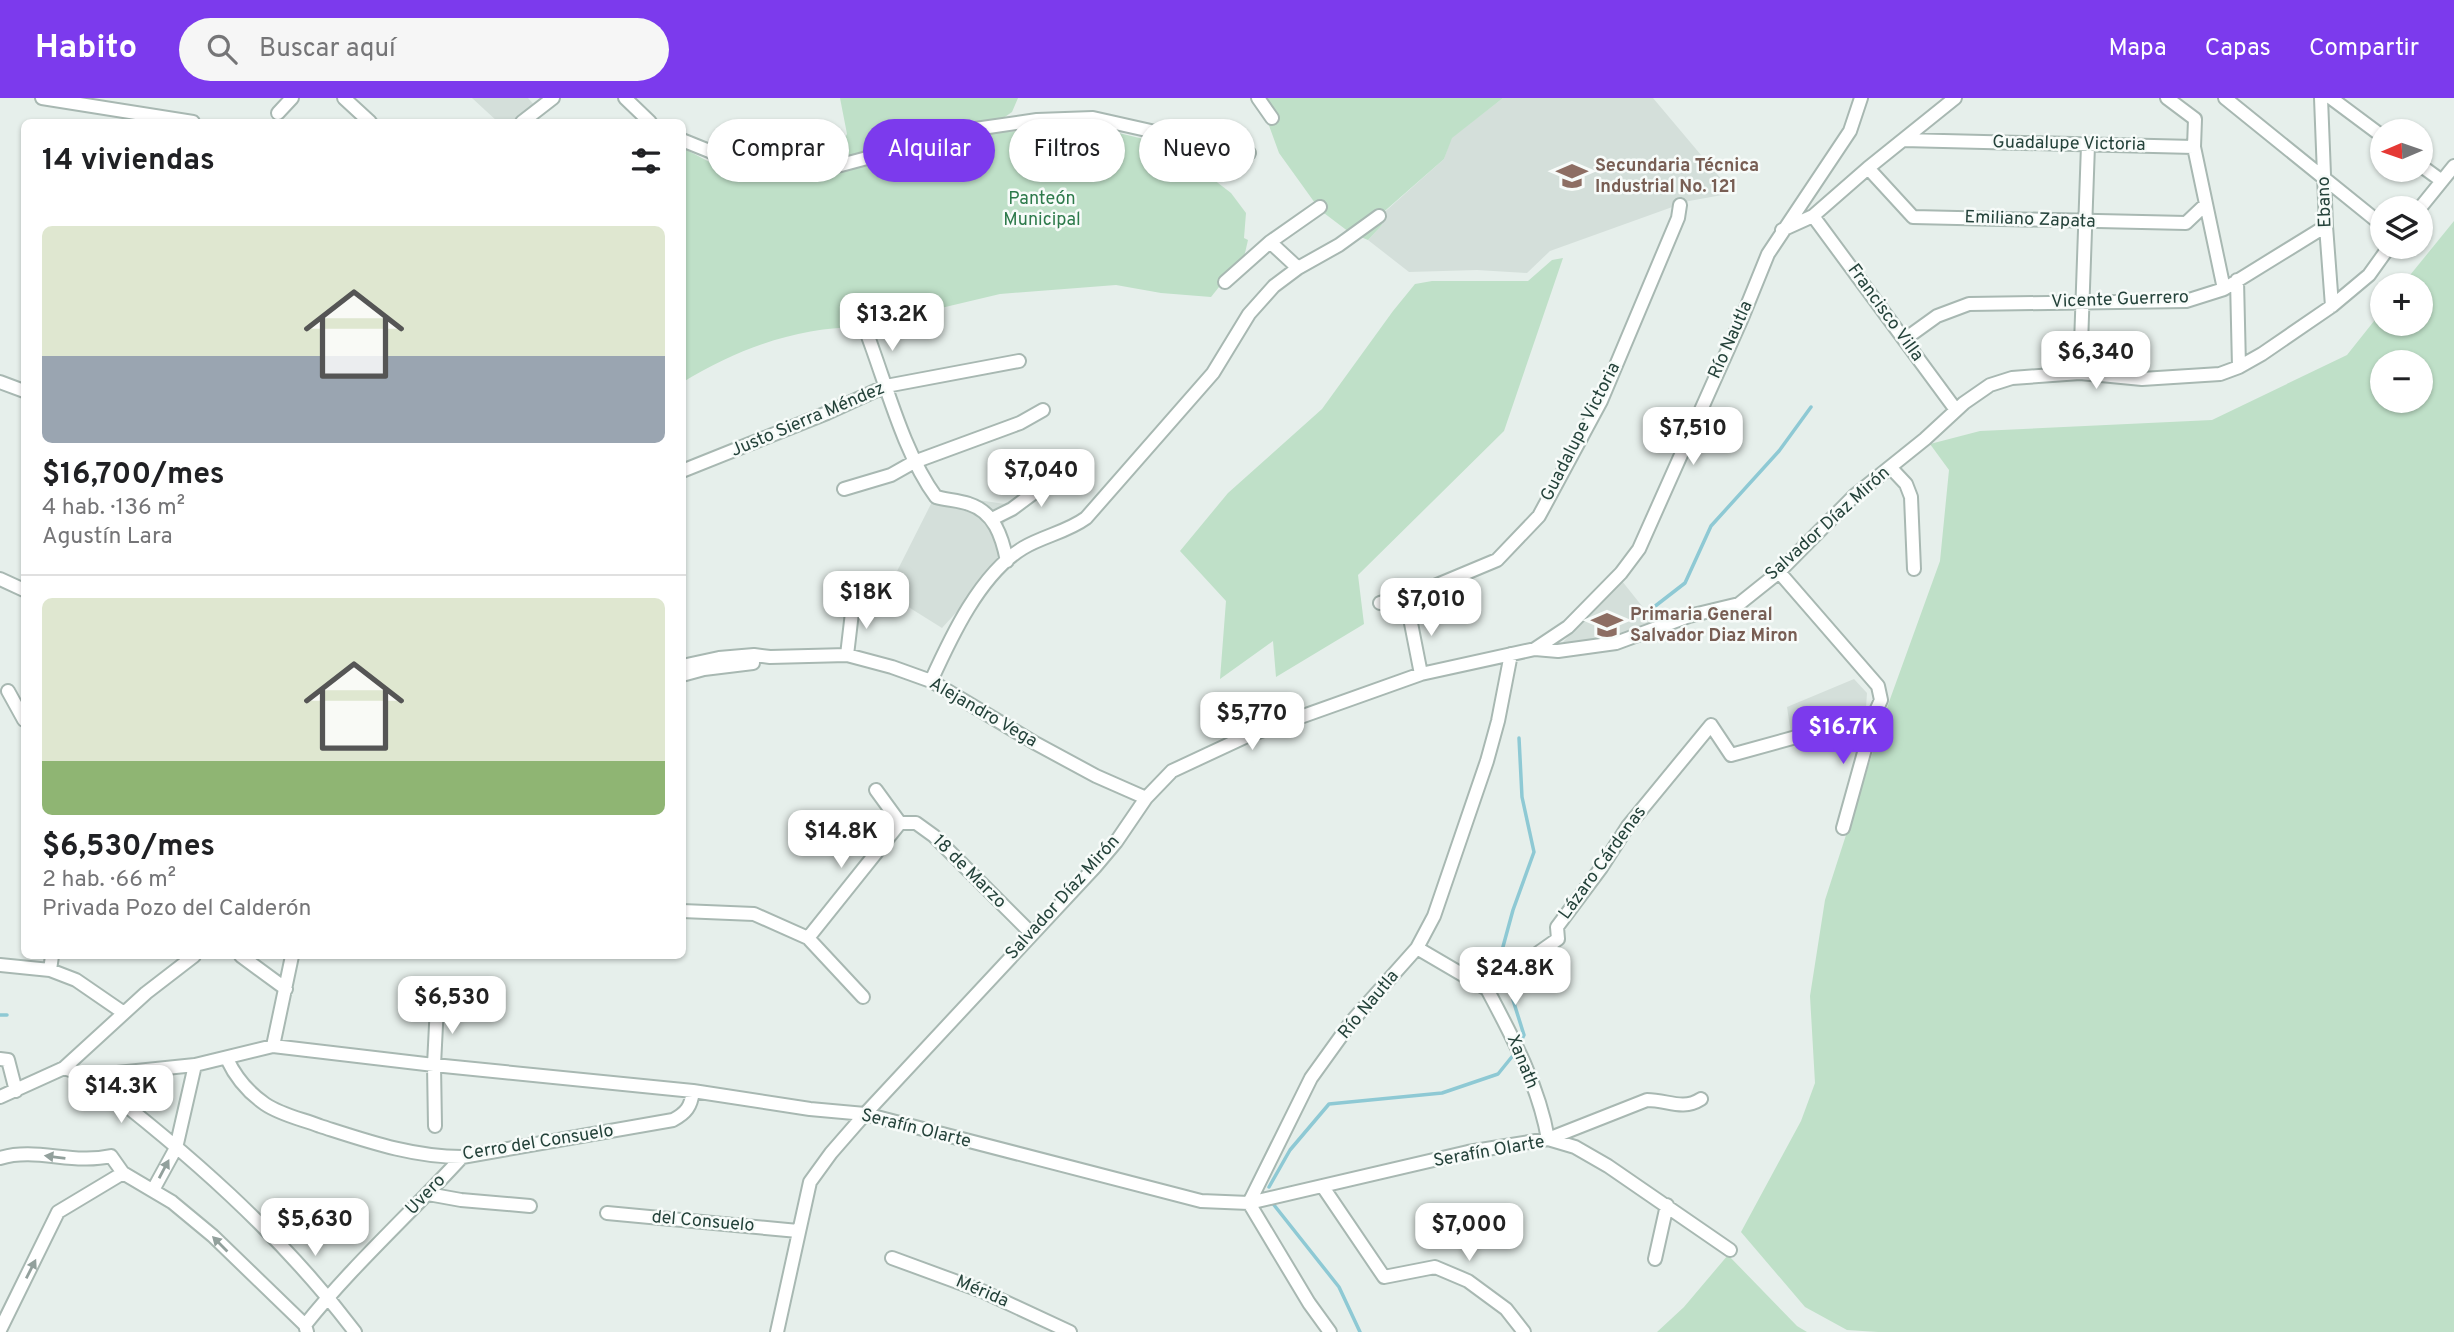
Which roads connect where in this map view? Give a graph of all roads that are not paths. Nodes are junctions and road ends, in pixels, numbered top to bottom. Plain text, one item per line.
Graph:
1 (42, 98) edge
2 (292, 98) edge
3 (344, 98) edge
4 (553, 98) edge
5 (625, 98) edge
6 (1258, 98) edge
7 (1861, 98) edge
8 (1955, 98) edge
9 (2167, 98) edge
10 (2225, 98) edge
11 (2321, 98) edge
12 (2331, 98) edge
13 (122, 104) edge
14 (278, 113) dead end
15 (1272, 118) dead end
16 (181, 119) edge
17 (367, 119) edge
18 (526, 119) edge
19 (647, 119) edge
20 (2370, 127) edge
21 (1139, 128) edge
22 (1903, 140) junction
23 (686, 142) edge
24 (2088, 145) junction
25 (2194, 148) junction
26 (2454, 166) edge
27 (1868, 168) junction
28 (2433, 174) edge
29 (2324, 177) junction
30 (2442, 181) junction
31 (2430, 196) edge
32 (2206, 204) junction
33 (1680, 205) dead end
34 (1320, 208) dead end
35 (2370, 215) edge
36 (1379, 216) dead end
37 (1813, 216) junction
38 (2085, 222) junction
39 (2326, 226) junction
40 (1782, 231) junction
41 (1270, 242) junction
42 (2380, 259) edge
43 (1298, 268) junction
44 (2237, 280) junction
45 (1225, 282) dead end
46 (2224, 289) junction
47 (2082, 302) junction
48 (2332, 306) junction
49 (866, 331) dead end
50 (1905, 339) junction
51 (1019, 361) dead end
52 (2239, 367) junction
53 (2080, 373) junction
54 (0, 382) edge
55 (887, 386) junction
56 (21, 390) edge
57 (1956, 410) junction
58 (1043, 411) dead end
59 (914, 462) junction
60 (1070, 466) dead end
61 (1891, 467) junction
62 (686, 469) edge
63 (844, 489) dead end
64 (992, 519) junction
65 (1007, 561) junction
66 (1914, 569) dead end
67 (1779, 572) junction
68 (0, 579) edge
69 (21, 589) edge
70 (1412, 599) junction
71 (1380, 603) dead end
72 (853, 604) dead end
73 (1535, 649) junction
74 (1511, 654) junction
75 (847, 655) junction
76 (703, 664) junction
77 (686, 666) edge
78 (686, 673) edge
79 (1422, 674) junction
80 (931, 681) junction
81 (8, 691) dead end
82 (1875, 713) junction
83 (21, 715) edge
84 (876, 790) dead end
85 (1146, 799) junction
86 (900, 824) junction
87 (1843, 828) dead end
88 (686, 911) edge
89 (1032, 934) junction
90 (808, 938) junction
91 (1417, 948) junction
92 (52, 959) edge
93 (190, 959) edge
94 (245, 959) edge
95 (291, 959) edge
96 (0, 965) edge
97 (50, 970) junction
98 (286, 989) junction
99 (1487, 989) junction
100 (863, 997) dead end
101 (438, 1005) dead end
102 (124, 1013) junction
103 (273, 1046) junction
104 (4, 1059) edge
105 (227, 1059) junction
106 (195, 1065) junction
107 (434, 1065) junction
108 (65, 1068) junction
109 (88, 1076) junction
110 (16, 1091) junction
111 (693, 1091) junction
112 (0, 1097) edge
113 (1701, 1099) dead end
114 (865, 1114) junction
115 (435, 1126) dead end
116 (1549, 1139) junction
117 (176, 1148) junction
118 (462, 1157) junction
119 (0, 1158) edge
120 (123, 1173) junction
121 (1323, 1186) junction
122 (153, 1190) junction
123 (428, 1194) junction
124 (1249, 1203) junction
125 (1667, 1205) junction
126 (530, 1206) dead end
127 (607, 1213) dead end
128 (799, 1231) junction
129 (1730, 1250) dead end
130 (892, 1258) dead end
131 (1655, 1259) dead end
132 (327, 1296) junction
133 (306, 1328) edge
134 (0, 1329) edge
135 (355, 1332) edge
136 (778, 1332) edge
137 (1070, 1332) edge
138 (1330, 1332) edge
139 (1524, 1332) edge

1 - 13 street
2 - 14 street
3 - 17 street
4 - 18 street
5 - 19 street
6 - 15 street
7 - 40 street, Río Nautla
8 - 22 street
9 - 25 street
10 - 29 street
11 - 29 street, Ebano
12 - 20 street
13 - 16 street
21 - 23 street
22 - 24 street, Guadalupe Victoria
22 - 27 street
24 - 25 street, Guadalupe Victoria
24 - 38 street
25 - 32 street
26 - 30 street
27 - 37 street
27 - 38 street, Emiliano Zapata
28 - 30 street
29 - 35 street
29 - 39 street, Ebano
30 - 31 street
32 - 38 street, Emiliano Zapata
32 - 46 street
33 - 70 street, Guadalupe Victoria
34 - 41 street
36 - 43 street
37 - 40 street
37 - 50 street, Francisco Villa
38 - 47 street
39 - 44 street, Vicente Guerrero
39 - 48 street, Ebano
40 - 73 street, Río Nautla
41 - 43 street
41 - 45 street
42 - 48 street, Salvador Díaz Mirón
43 - 65 street
44 - 46 street, Vicente Guerrero
44 - 52 street
46 - 47 street, Vicente Guerrero
47 - 50 street, Vicente Guerrero
47 - 53 street
48 - 52 street, Salvador Díaz Mirón
49 - 55 street
50 - 57 street, Francisco Villa
51 - 55 street, Justo Sierra Méndez
52 - 53 street, Salvador Díaz Mirón
53 - 57 street, Salvador Díaz Mirón
54 - 56 street
55 - 59 street
55 - 62 street, Justo Sierra Méndez
57 - 61 street, Salvador Díaz Mirón
58 - 59 street
59 - 63 street
59 - 64 street
60 - 64 street
61 - 66 street
61 - 67 street, Salvador Díaz Mirón
64 - 65 street
65 - 80 street
67 - 73 street, Salvador Díaz Mirón
67 - 82 street
68 - 69 street
70 - 71 street
70 - 79 street
72 - 75 street
73 - 74 street, Salvador Díaz Mirón
74 - 79 street, Salvador Díaz Mirón
74 - 91 street, Río Nautla
75 - 76 street, Alejandro Vega
75 - 80 street, Alejandro Vega
76 - 77 street, Alejandro Vega
76 - 78 street, Alejandro Vega
79 - 85 street, Salvador Díaz Mirón
80 - 85 street, Alejandro Vega
81 - 83 street
82 - 87 street
82 - 99 street, Lázaro Cárdenas
84 - 86 street
85 - 89 street, Salvador Díaz Mirón
86 - 89 street, 18 de Marzo
86 - 90 street
88 - 90 street
89 - 114 street, Salvador Díaz Mirón
90 - 100 street
91 - 99 street
91 - 124 street, Río Nautla
92 - 97 street
93 - 102 street
94 - 98 street
95 - 98 street
96 - 97 street
97 - 102 street
98 - 103 street
99 - 116 street, Xanath
101 - 107 street
102 - 108 street
103 - 105 street, Serafín Olarte
103 - 107 street, Serafín Olarte
104 - 110 street
105 - 106 street, Serafín Olarte
105 - 118 street, Cerro del Consuelo
106 - 109 street, Serafín Olarte
106 - 117 street
107 - 111 street, Serafín Olarte
107 - 115 street
108 - 109 street, Serafín Olarte
108 - 110 street
109 - 117 street
110 - 112 street
111 - 114 street, Serafín Olarte
111 - 118 street, Cerro del Consuelo
113 - 116 street
114 - 124 street, Serafín Olarte
114 - 128 street, Salvador Díaz Mirón
116 - 121 street, Serafín Olarte
116 - 125 street, Serafín Olarte
122 -> 117 street
117 - 132 street
118 - 123 street, Uvero
120 -> 119 street
120 - 122 street
134 -> 120 street
121 - 124 street, Serafín Olarte
121 - 139 street
133 -> 122 street
123 - 126 street
123 - 132 street, Uvero
124 - 138 street
125 - 129 street, Serafín Olarte
125 - 131 street
127 - 128 street, del Consuelo
128 - 136 street, Salvador Díaz Mirón
130 - 137 street, Mérida
132 - 133 street, Uvero
132 - 135 street

